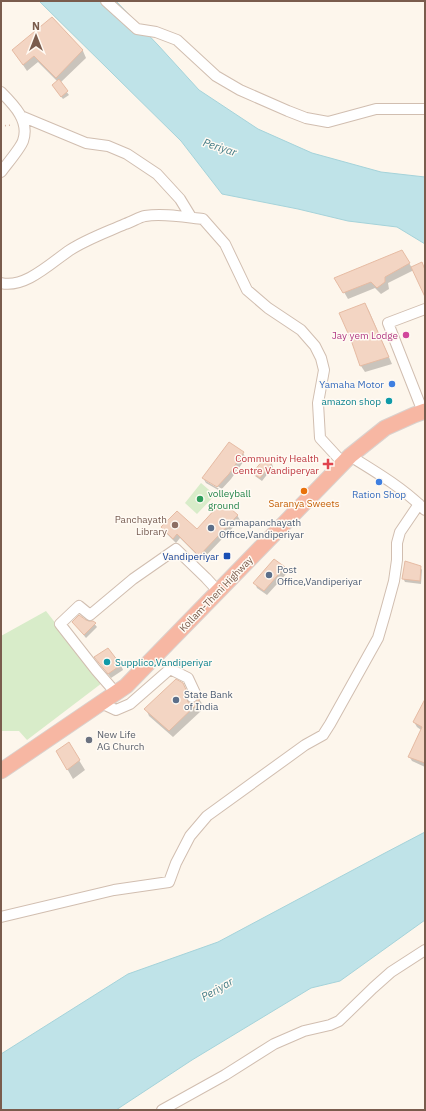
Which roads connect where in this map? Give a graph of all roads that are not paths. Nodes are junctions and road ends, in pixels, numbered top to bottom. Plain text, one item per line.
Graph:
1 (106, 1) edge
2 (1, 92) edge
3 (425, 109) edge
4 (22, 120) junction
5 (1, 172) edge
6 (191, 217) junction
7 (1, 283) edge
8 (425, 309) edge
9 (424, 412) edge
10 (346, 459) junction
11 (422, 507) edge
12 (224, 584) junction
13 (116, 693) junction
14 (192, 697) dead end
15 (101, 703) junction
16 (1, 771) edge
17 (1, 917) edge
18 (425, 950) edge
19 (162, 1110) edge

1 - 3 street
2 - 4 street
4 - 5 street
4 - 6 street
6 - 7 street
6 - 10 street
8 - 9 street
9 - 10 highway, Kollam-Theni Highway
10 - 11 street
10 - 12 highway, Kollam-Theni Highway
11 - 17 street
12 - 13 highway, Kollam-Theni Highway
12 - 13 street
13 - 15 highway, Kollam-Theni Highway
14 - 15 street
15 - 16 highway, Kollam-Theni Highway
18 - 19 street

